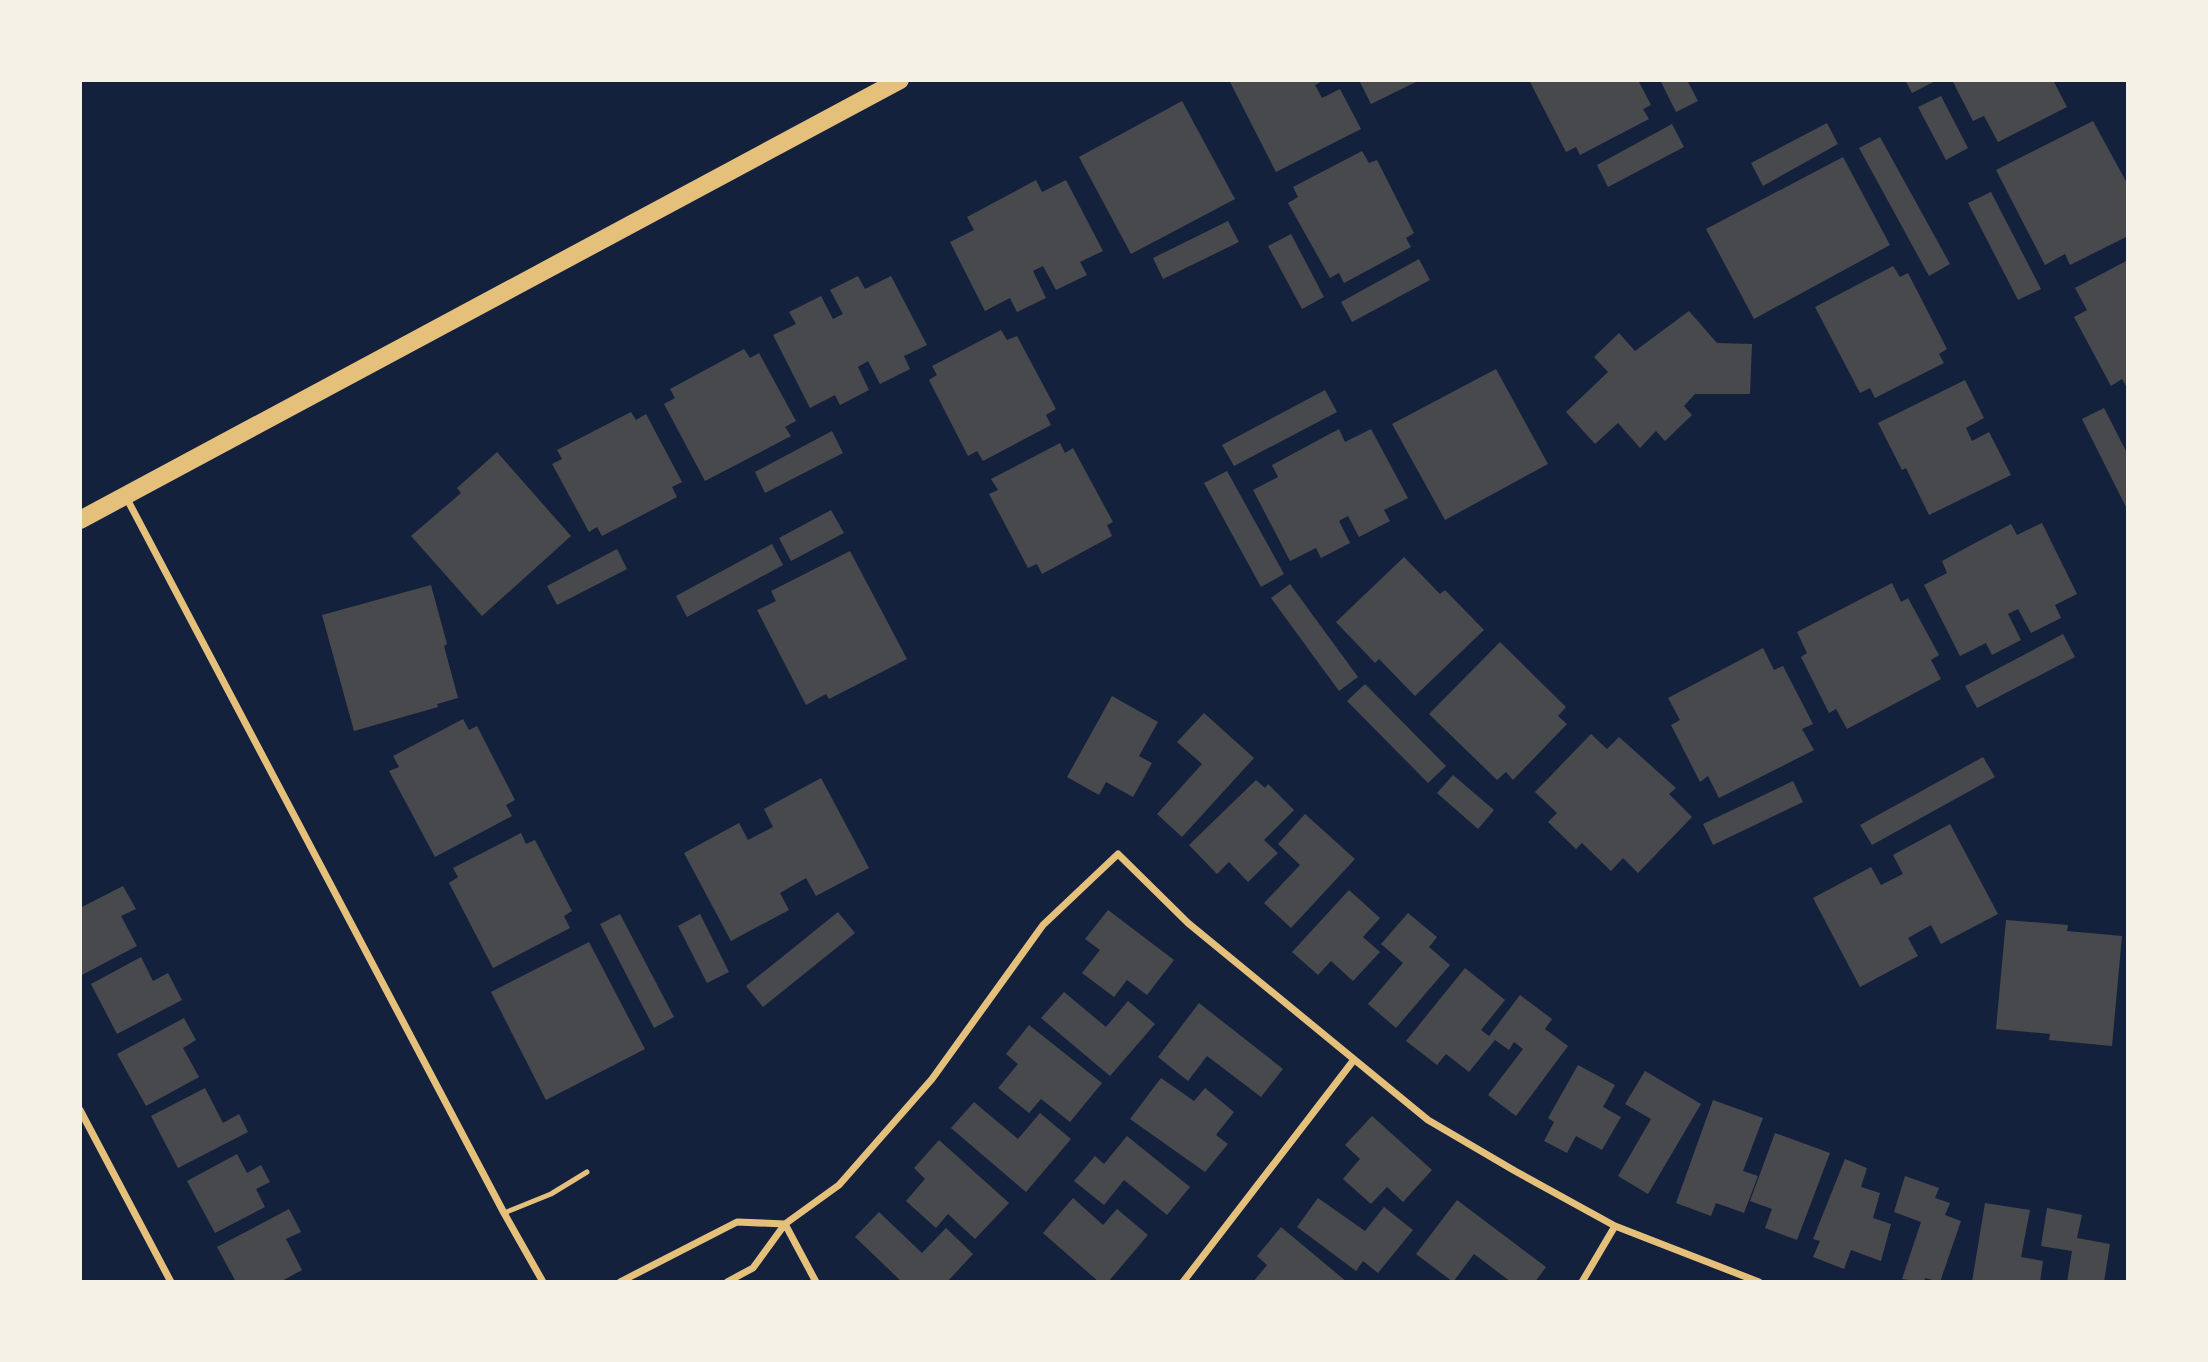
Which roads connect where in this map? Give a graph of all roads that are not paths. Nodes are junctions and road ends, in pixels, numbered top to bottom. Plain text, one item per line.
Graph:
1 (900, 80) edge
2 (125, 497) junction
3 (80, 520) edge
4 (1353, 1060) junction
5 (80, 1110) edge
6 (587, 1172) dead end
7 (504, 1213) junction
8 (785, 1224) junction
9 (1615, 1226) junction
10 (171, 1282) edge
11 (543, 1282) edge
12 (620, 1282) edge
13 (727, 1282) edge
14 (816, 1282) edge
15 (1183, 1282) edge
16 (1582, 1282) edge
17 (1759, 1282) edge

1 - 2 main road
2 - 3 main road
2 - 7 street
4 - 8 street
4 - 9 street
4 - 15 street
5 - 10 street
6 - 7 lane
7 - 11 street
8 - 12 street
8 - 13 street
8 - 14 street
9 - 16 street
9 - 17 street

